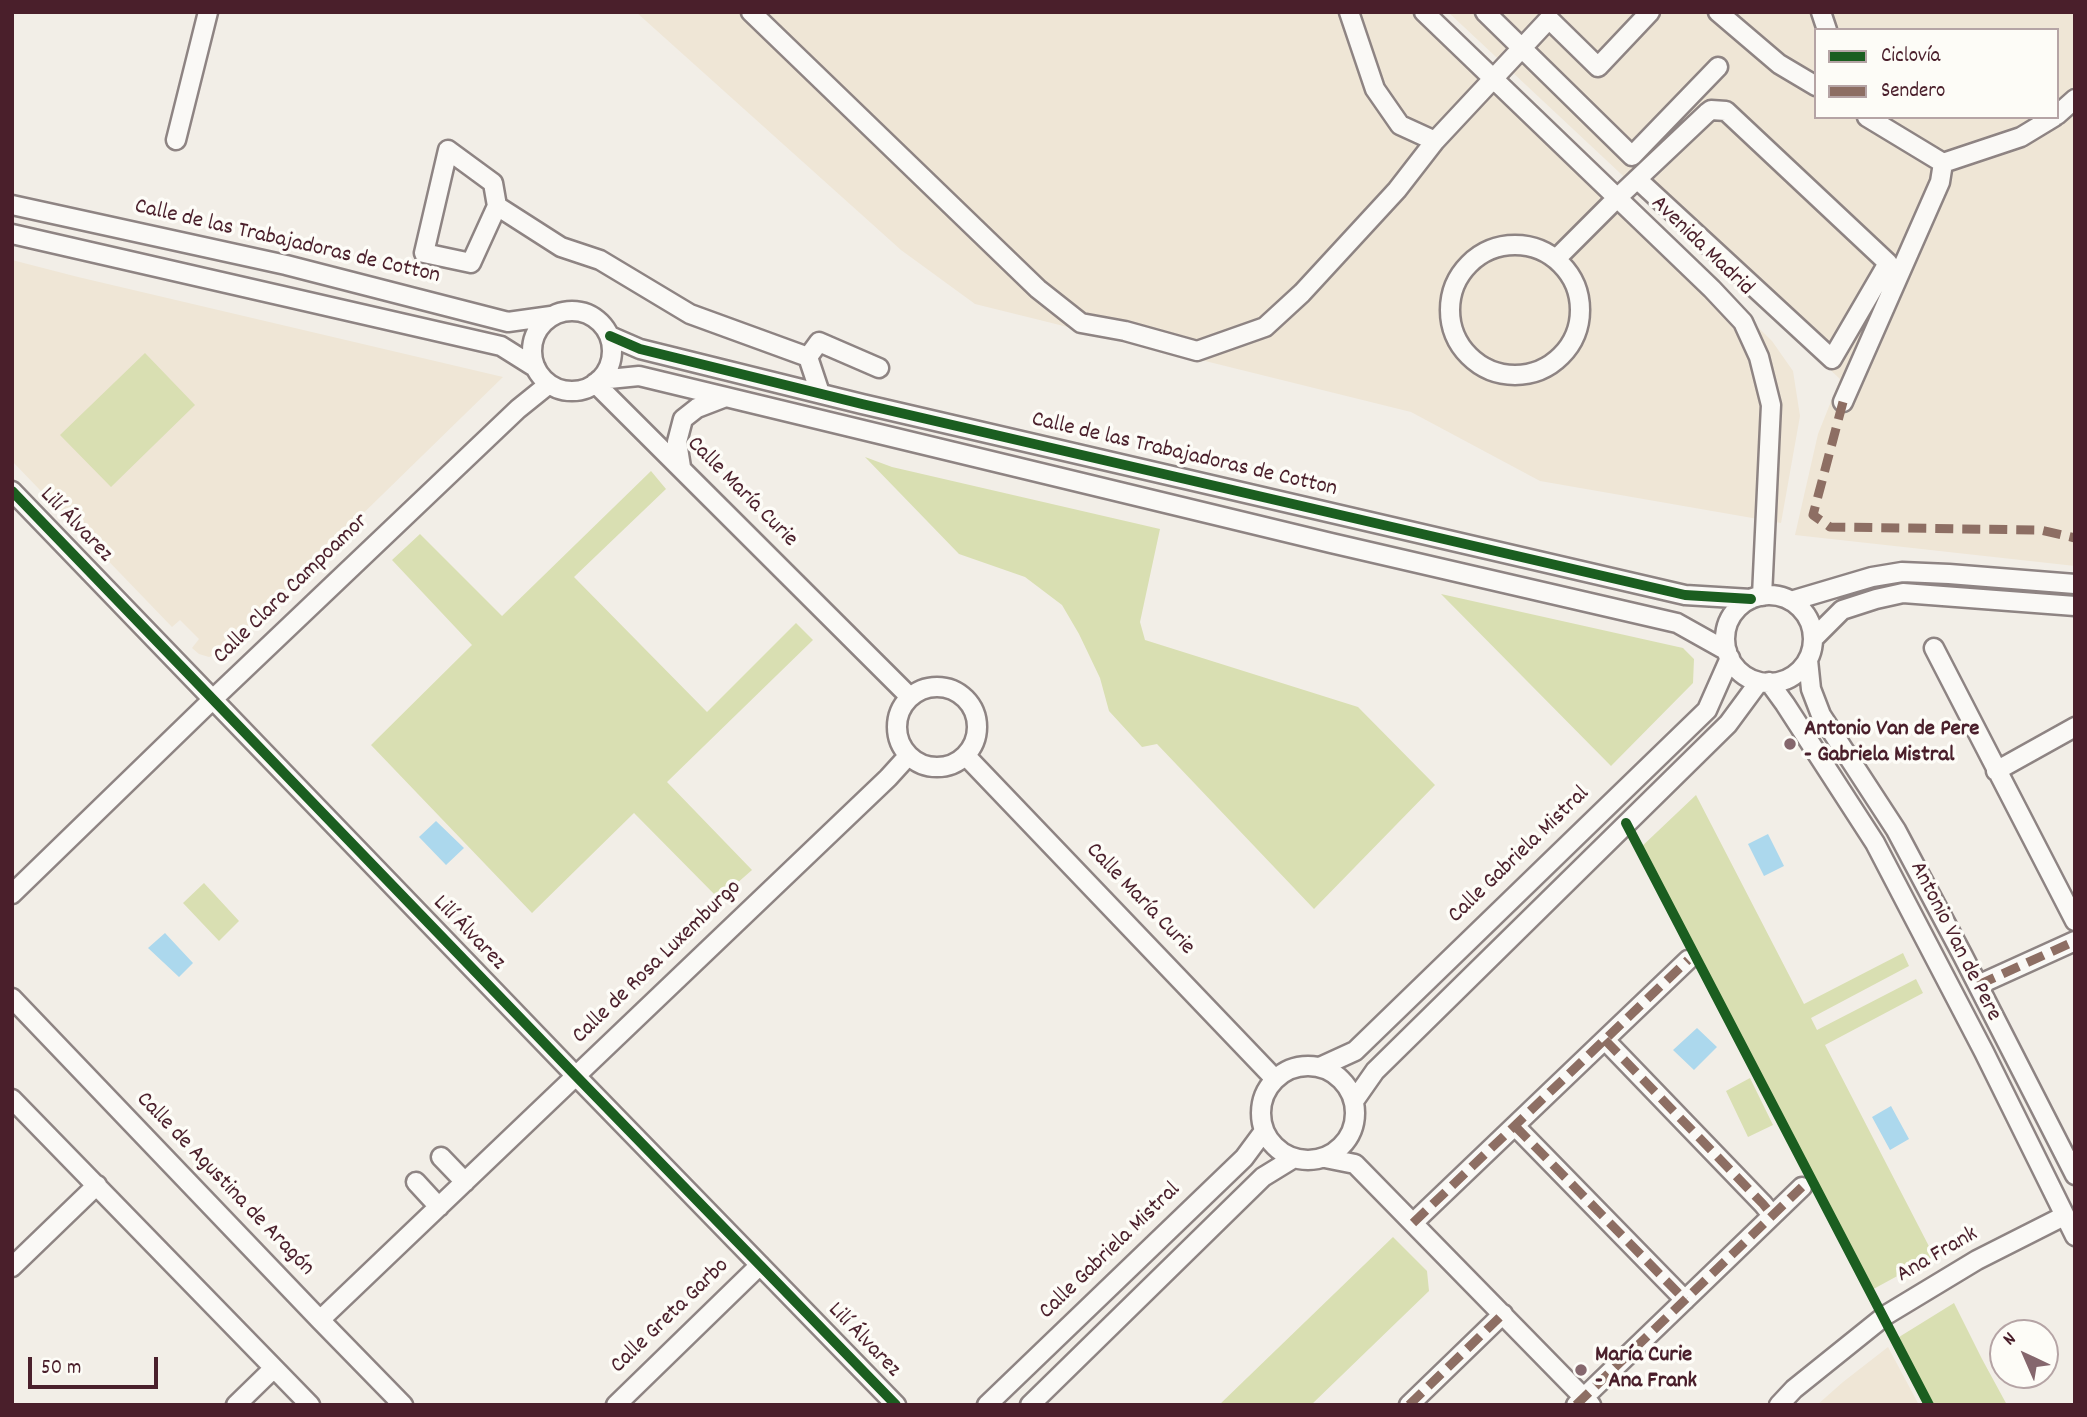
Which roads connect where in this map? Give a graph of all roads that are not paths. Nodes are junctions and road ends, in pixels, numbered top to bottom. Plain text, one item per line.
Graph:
1 (208, 12) edge
2 (751, 12) edge
3 (1349, 12) edge
4 (1424, 12) edge
5 (1485, 12) edge
6 (1650, 12) edge
7 (1718, 12) edge
8 (1522, 47) junction
9 (1718, 67) dead end
10 (1492, 78) junction
11 (1814, 85) edge
12 (2075, 99) edge
13 (2059, 113) edge
14 (1870, 119) edge
15 (2051, 119) edge
16 (176, 140) dead end
17 (1435, 141) junction
18 (1942, 163) junction
19 (1637, 179) junction
20 (1616, 199) junction
21 (12, 205) edge
22 (497, 206) junction
23 (12, 234) edge
24 (1556, 258) junction
25 (551, 316) junction
26 (610, 336) junction
27 (808, 357) junction
28 (536, 368) junction
29 (880, 368) dead end
30 (597, 382) junction
31 (549, 384) junction
32 (820, 393) junction
33 (723, 398) junction
34 (1843, 402) dead end
35 (681, 467) junction
36 (12, 491) edge
37 (2075, 584) edge
38 (1756, 598) junction
39 (1791, 601) junction
40 (2075, 606) edge
41 (1813, 639) junction
42 (1934, 648) dead end
43 (1728, 654) junction
44 (1808, 660) junction
45 (1764, 682) junction
46 (910, 697) junction
47 (212, 700) junction
48 (2075, 727) edge
49 (908, 756) junction
50 (966, 756) junction
51 (1996, 771) junction
52 (12, 894) edge
53 (2075, 921) edge
54 (2075, 941) edge
55 (1688, 961) dead end
56 (1978, 985) junction
57 (12, 998) edge
58 (1605, 1040) junction
59 (1321, 1067) junction
60 (576, 1076) junction
61 (1275, 1079) junction
62 (12, 1099) edge
63 (1354, 1101) junction
64 (1515, 1126) junction
65 (1264, 1131) junction
66 (1350, 1135) junction
67 (441, 1157) dead end
68 (1294, 1158) junction
69 (1325, 1158) junction
70 (1355, 1164) junction
71 (2075, 1175) edge
72 (416, 1182) dead end
73 (465, 1182) junction
74 (97, 1185) junction
75 (1802, 1187) dead end
76 (439, 1207) junction
77 (1772, 1215) junction
78 (2064, 1216) junction
79 (1413, 1223) junction
80 (2075, 1236) edge
81 (760, 1265) junction
82 (12, 1267) edge
83 (1685, 1300) junction
84 (1503, 1314) junction
85 (320, 1320) junction
86 (274, 1368) junction
87 (1584, 1402) edge
88 (236, 1405) edge
89 (310, 1405) edge
90 (403, 1405) edge
91 (616, 1405) edge
92 (896, 1405) edge
93 (988, 1405) edge
94 (1030, 1405) edge
95 (1409, 1405) edge
96 (1779, 1405) edge

1 - 16 street
2 - 17 street
3 - 17 street
4 - 10 street, Avenida Madrid
5 - 8 street
6 - 8 street
7 - 11 street
8 - 9 street
8 - 10 street
10 - 17 street
10 - 20 street, Avenida Madrid
12 - 13 street
14 - 18 street
15 - 18 street
18 - 34 street
19 - 19 street
19 - 20 street
20 - 24 street
20 - 38 street, Avenida Madrid
21 - 25 street, Calle de las Trabajadoras de Cotton
22 - 22 street
22 - 27 street
23 - 28 street
24 - 24 street
25 - 26 street
25 - 28 street
26 - 30 street
26 - 32 street, Calle de las Trabajadoras de Cotton
27 - 29 street
27 - 32 street
28 - 31 street
30 - 31 street
30 - 33 street
30 - 35 street, Calle María Curie
31 - 47 street, Calle Clara Campoamor
32 - 38 street, Calle de las Trabajadoras de Cotton
33 - 35 street
33 - 43 street
35 - 46 street, Calle María Curie
36 - 47 street, Lilí Álvarez
37 - 39 street
38 - 39 street
38 - 43 street
39 - 41 street
40 - 41 street
41 - 44 street
42 - 51 street
43 - 45 street
43 - 59 street, Calle Gabriela Mistral
44 - 45 street
44 - 56 street, Antonio Van de Pere
45 - 63 street
45 - 78 street, Antonio Van de Pere
46 - 49 street
46 - 50 street
47 - 52 street, Calle Clara Campoamor
47 - 60 street, Lilí Álvarez
48 - 51 street
49 - 50 street
49 - 60 street, Calle de Rosa Luxemburgo
50 - 61 street, Calle María Curie
51 - 53 street
54 - 56 street
55 - 58 street
56 - 71 street, Antonio Van de Pere
57 - 85 street, Calle de Agustina de Aragón
58 - 64 street
58 - 77 street
59 - 61 street
59 - 63 street
60 - 73 street, Calle de Rosa Luxemburgo
60 - 81 street, Lilí Álvarez
61 - 65 street
62 - 74 street
63 - 66 street
64 - 79 street
64 - 83 street
65 - 68 street
65 - 93 street, Calle Gabriela Mistral
66 - 69 street
66 - 70 street
67 - 73 street
68 - 69 street
68 - 94 street
69 - 70 street
70 - 79 street
72 - 76 street
73 - 76 street, Calle de Rosa Luxemburgo
74 - 82 street
74 - 86 street
75 - 77 street
76 - 85 street, Calle de Rosa Luxemburgo
77 - 83 street
78 - 80 street, Antonio Van de Pere
78 - 96 street, Ana Frank
79 - 84 street
81 - 91 street, Calle Greta Garbo
81 - 92 street, Lilí Álvarez
83 - 87 street
84 - 87 street
84 - 95 street
85 - 90 street, Calle de Agustina de Aragón
86 - 88 street
86 - 89 street

